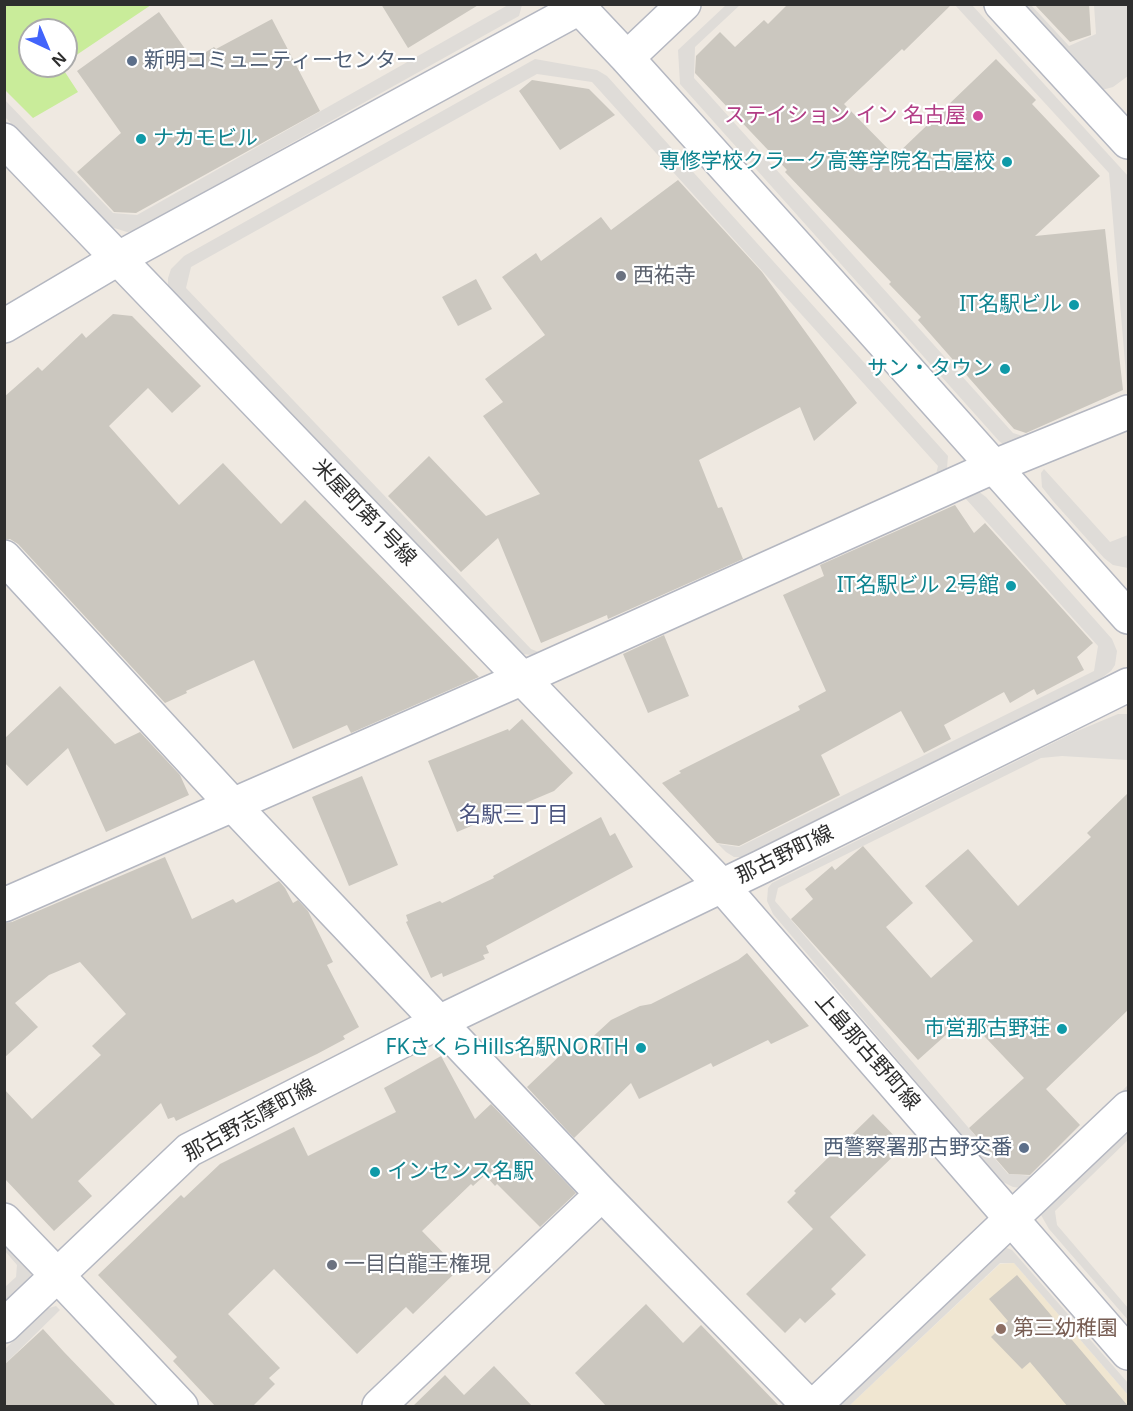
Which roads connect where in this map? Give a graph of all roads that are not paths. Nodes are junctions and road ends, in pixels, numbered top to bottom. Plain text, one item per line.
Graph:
1 (684, 4) edge
2 (1001, 4) edge
3 (578, 6) edge
4 (627, 58) junction
5 (4, 140) edge
6 (1128, 142) edge
7 (119, 258) junction
8 (4, 326) edge
9 (1128, 412) edge
10 (995, 466) junction
11 (4, 557) edge
12 (1128, 617) edge
13 (523, 678) junction
14 (1128, 685) edge
15 (232, 804) junction
16 (722, 886) junction
17 (4, 905) edge
18 (439, 1022) junction
19 (1128, 1108) edge
20 (602, 1194) junction
21 (1012, 1219) junction
22 (4, 1220) edge
23 (57, 1275) junction
24 (4, 1326) edge
25 (1128, 1353) edge
26 (181, 1407) edge
27 (379, 1407) edge
28 (809, 1407) edge
29 (814, 1407) edge

1 - 4 street
2 - 6 street
3 - 4 street
3 - 7 street
4 - 10 street
5 - 7 street, 米屋町第1号線
7 - 8 street
7 - 13 street, 米屋町第1号線
9 - 10 street
10 - 12 street
10 - 13 street
11 - 15 street
13 - 15 street
13 - 16 street, 米屋町第1号線
14 - 16 street, 那古野町線
15 - 17 street
15 - 18 street
16 - 18 street, 那古野町線
16 - 21 street, 上畠那古野町線
18 - 20 street
18 - 23 street, 那古野志摩町線
19 - 21 street
20 - 27 street
20 - 28 street
21 - 25 street, 上畠那古野町線
21 - 29 street
22 - 23 street
23 - 24 street, 那古野志摩町線
23 - 26 street

